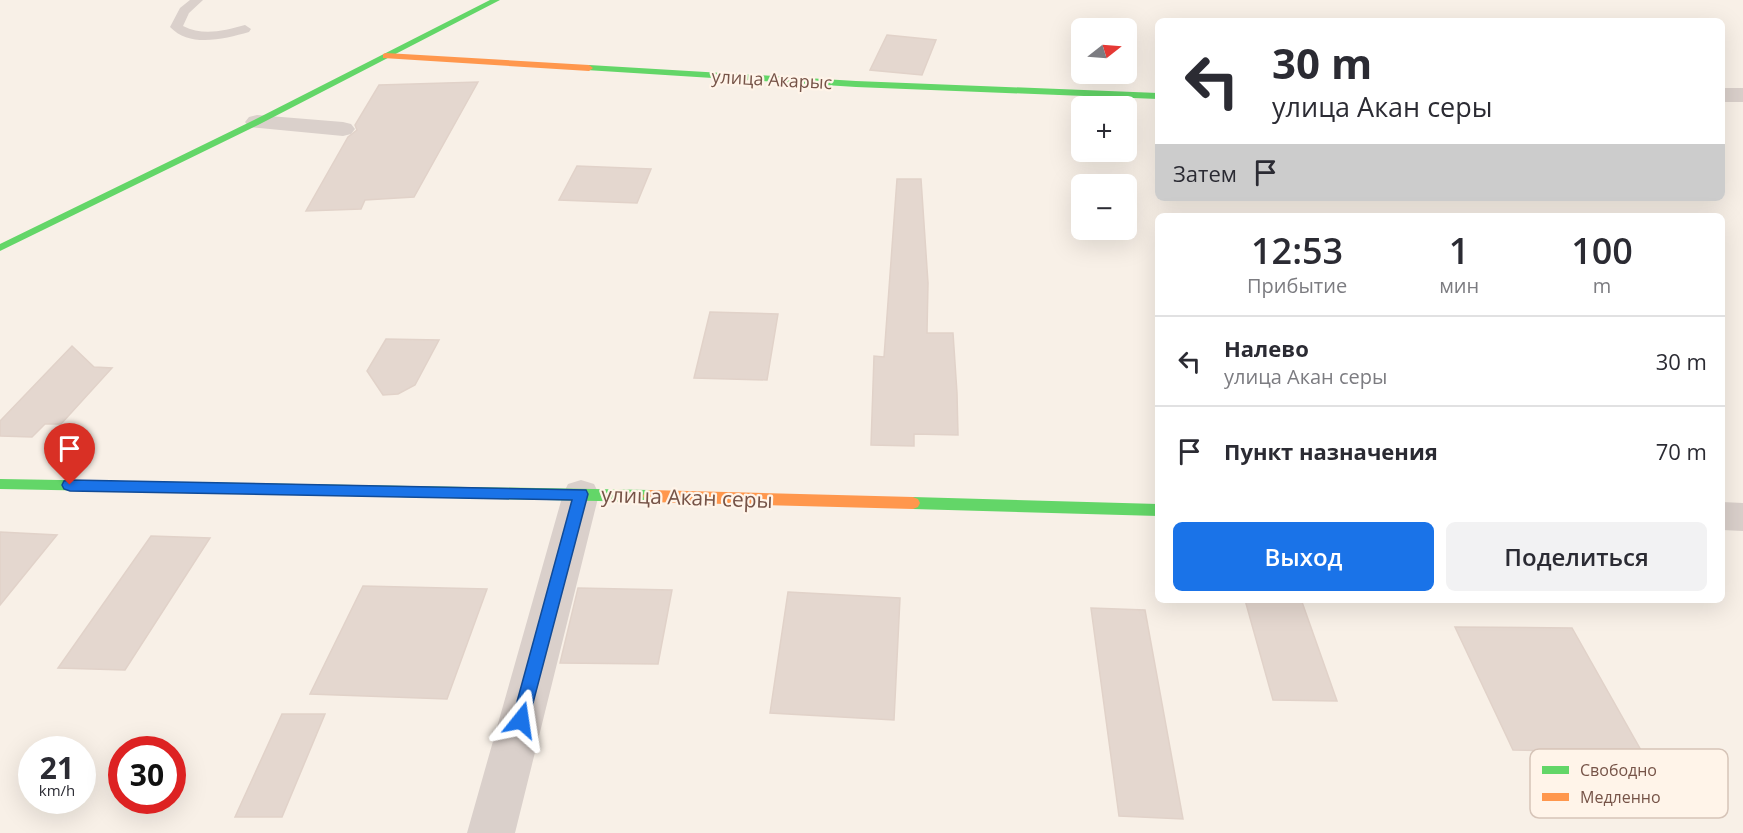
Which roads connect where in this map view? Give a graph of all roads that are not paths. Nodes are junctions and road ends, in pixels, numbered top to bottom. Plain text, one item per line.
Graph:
1 (197, 0) edge
2 (496, 0) edge
3 (246, 29) dead end
4 (386, 56) junction
5 (1725, 95) edge
6 (1743, 95) edge
7 (1155, 96) edge
8 (257, 122) junction
9 (343, 129) dead end
10 (0, 248) edge
11 (0, 484) edge
12 (580, 494) junction
13 (1155, 510) edge
14 (1725, 516) edge
15 (1743, 517) edge
16 (491, 833) edge

1 - 3 lane
2 - 4 street
4 - 7 street, улица Акарыс
4 - 8 street
5 - 6 street
8 - 9 street
8 - 10 street
11 - 12 street, улица Акан серы
12 - 13 street, улица Акан серы
12 - 16 street
14 - 15 street

